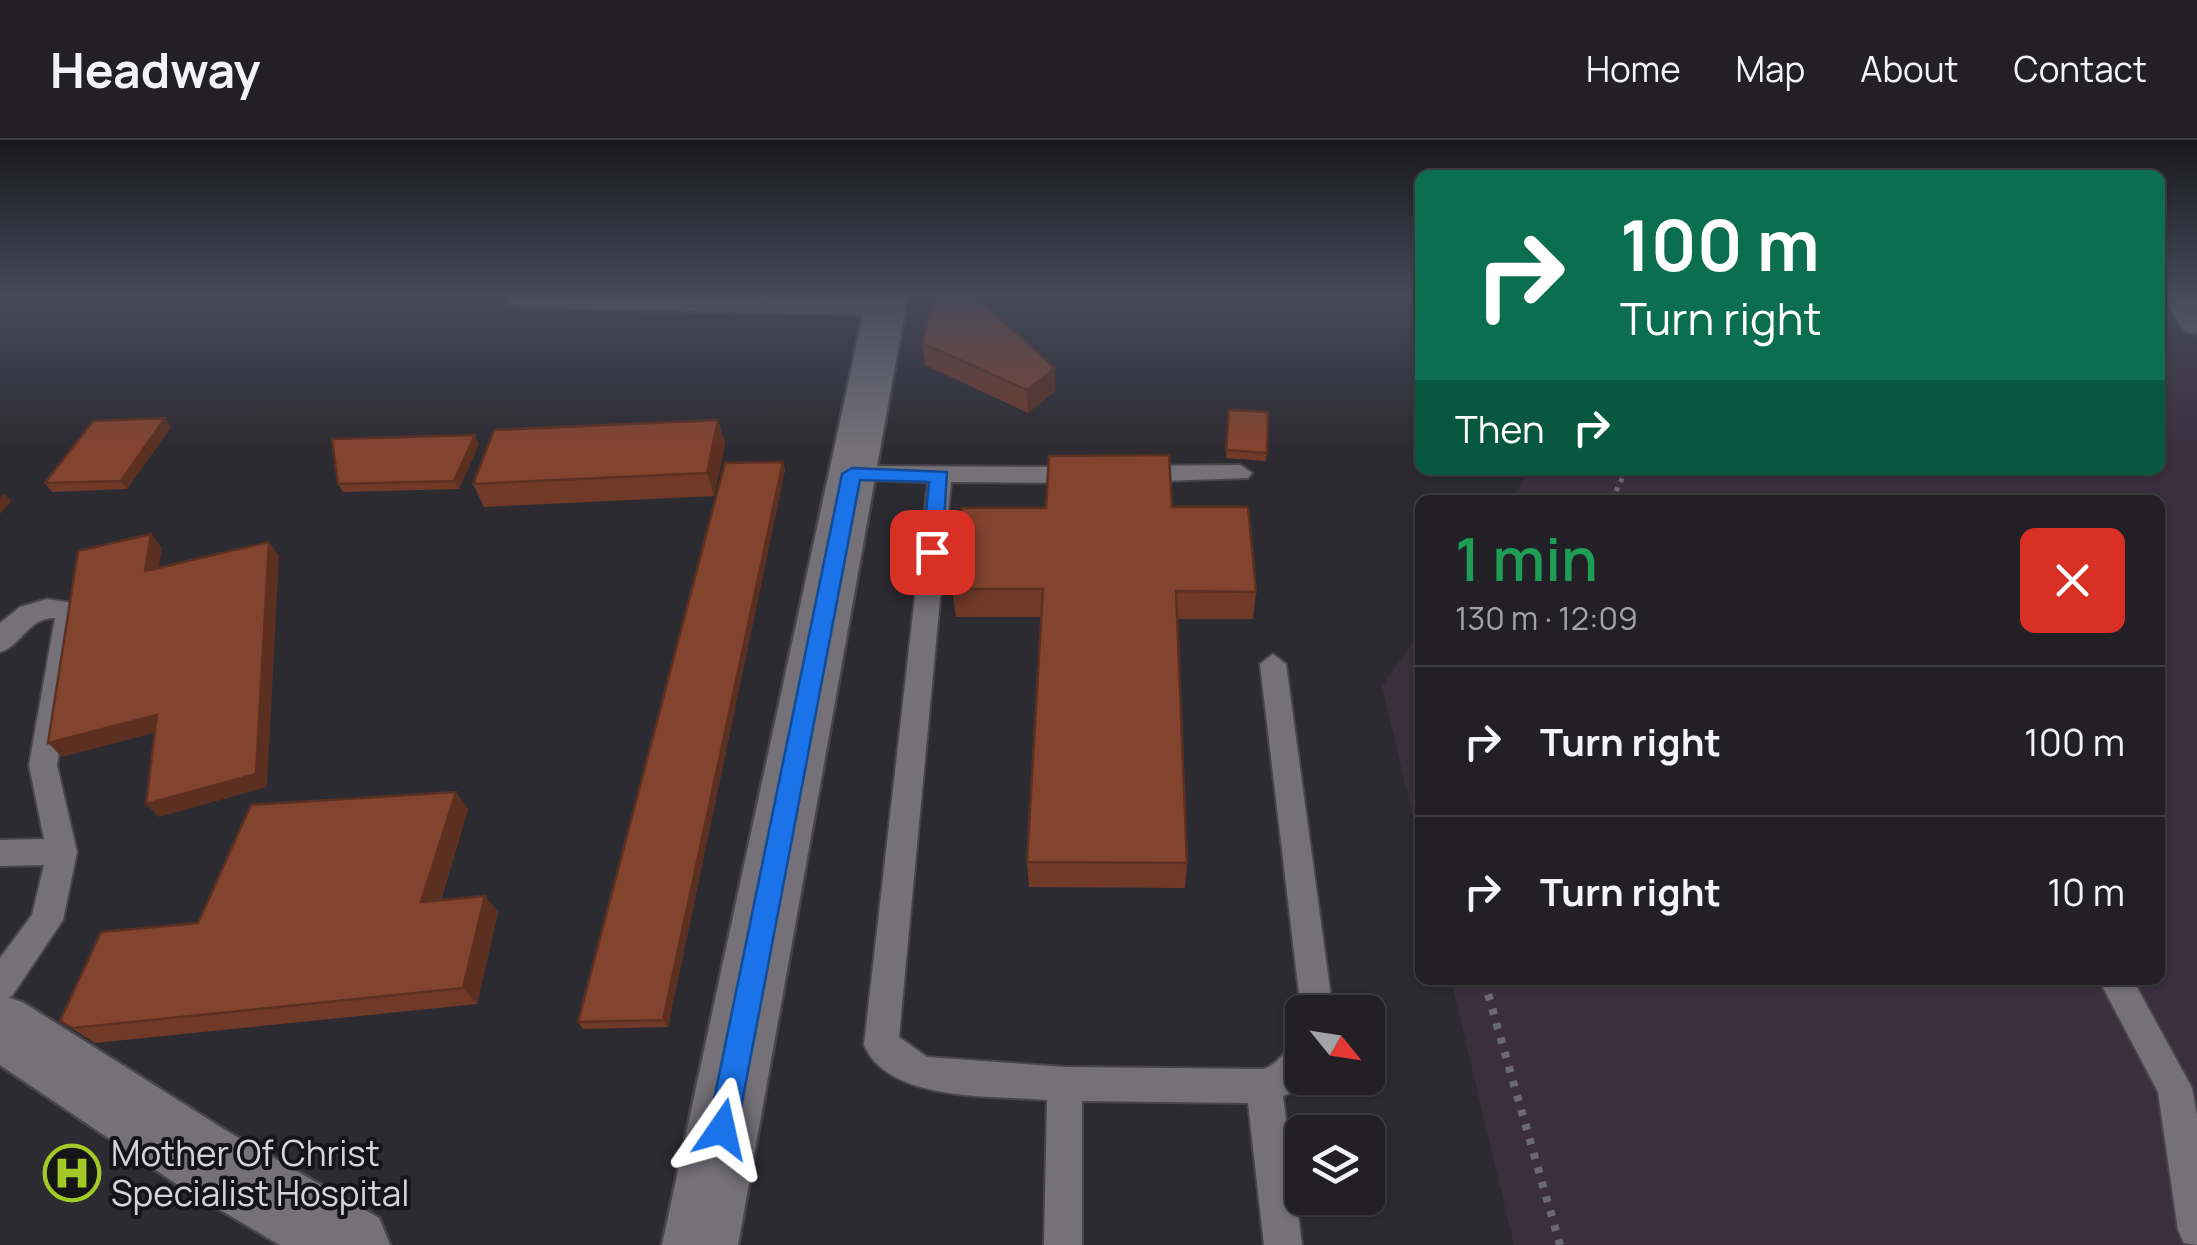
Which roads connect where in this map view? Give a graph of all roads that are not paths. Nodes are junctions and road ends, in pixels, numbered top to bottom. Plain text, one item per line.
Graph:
1 (879, 347) edge
2 (852, 474) junction
3 (1240, 474) dead end
4 (940, 476) junction
5 (0, 642) edge
6 (1273, 664) dead end
7 (62, 852) junction
8 (0, 853) edge
9 (0, 984) edge
10 (2118, 985) edge
11 (1314, 995) edge
12 (0, 1026) edge
13 (1285, 1078) edge
14 (1064, 1084) junction
15 (1264, 1086) junction
16 (2197, 1230) edge
17 (352, 1245) edge
18 (700, 1245) edge
19 (1063, 1245) edge
20 (1283, 1245) edge

1 - 2 street
2 - 4 lane
2 - 18 street
3 - 4 lane
4 - 14 lane
5 - 7 lane
6 - 11 lane
7 - 8 lane
7 - 9 lane
10 - 16 lane
12 - 17 street
13 - 15 lane
14 - 15 lane
14 - 19 lane
15 - 20 lane

